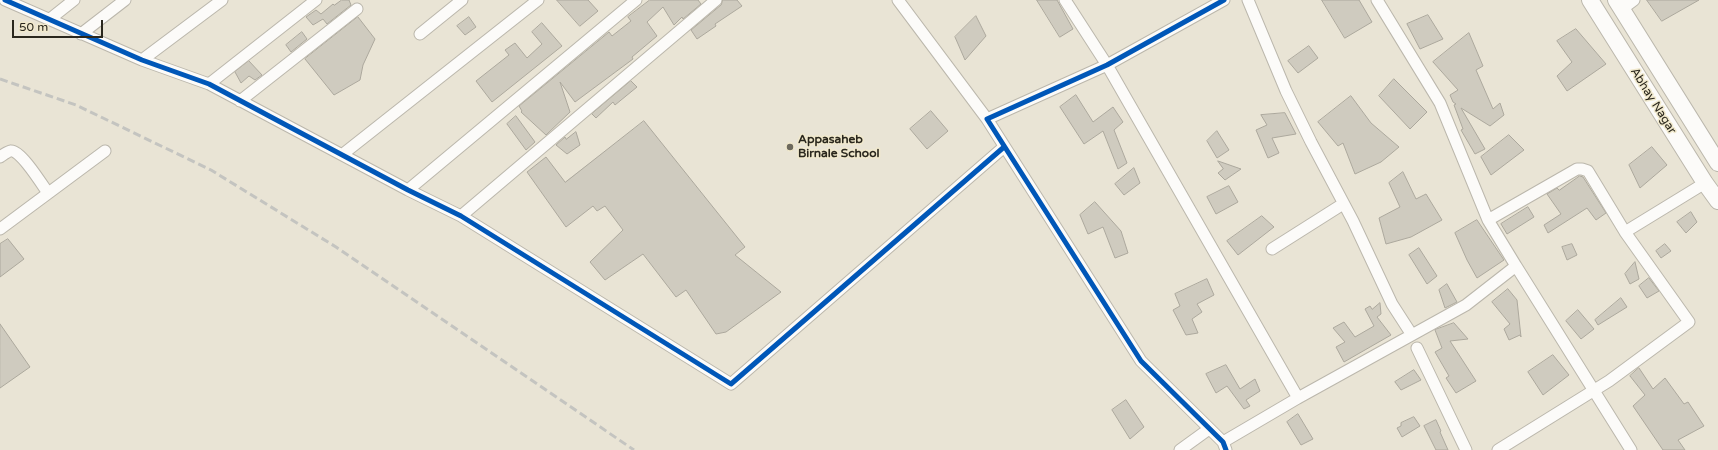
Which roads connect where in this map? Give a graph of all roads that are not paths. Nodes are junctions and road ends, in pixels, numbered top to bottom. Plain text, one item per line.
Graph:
1 (5, 0) edge
2 (74, 0) edge
3 (125, 0) edge
4 (222, 0) edge
5 (316, 0) edge
6 (462, 0) edge
7 (538, 0) edge
8 (636, 0) edge
9 (716, 0) edge
10 (898, 0) edge
11 (1065, 0) edge
12 (1224, 0) edge
13 (1248, 0) edge
14 (1378, 0) edge
15 (1590, 0) edge
16 (1624, 3) edge
17 (357, 9) dead end
18 (50, 19) junction
19 (82, 34) junction
20 (420, 34) dead end
21 (142, 60) junction
22 (1107, 65) junction
23 (208, 84) junction
24 (240, 101) junction
25 (987, 119) junction
26 (1004, 147) junction
27 (105, 151) dead end
28 (343, 154) junction
29 (0, 157) edge
30 (1718, 163) edge
31 (1705, 183) junction
32 (408, 190) junction
33 (48, 193) junction
34 (1718, 201) edge
35 (1343, 204) junction
36 (461, 216) junction
37 (1488, 220) junction
38 (0, 229) edge
39 (1625, 232) junction
40 (1272, 249) dead end
41 (1516, 266) junction
42 (1412, 335) junction
43 (1417, 348) dead end
44 (1594, 391) junction
45 (1298, 398) junction
46 (1209, 429) junction
47 (1224, 446) edge
48 (1180, 450) edge
49 (1466, 450) edge
50 (1498, 450) edge
51 (1631, 450) edge

1 - 18 street
2 - 18 street
3 - 19 street
4 - 21 street
5 - 23 street
6 - 20 street
7 - 28 street
8 - 32 street
9 - 36 street
10 - 25 street
11 - 22 street
12 - 22 street
13 - 35 street
14 - 37 street
15 - 31 main road, Abhay Nagar
16 - 30 main road
17 - 24 street
18 - 19 street
19 - 21 street
21 - 23 street
22 - 25 street
22 - 45 street
23 - 24 street
24 - 28 street
25 - 26 street
26 - 36 street
26 - 46 street
27 - 33 street
28 - 32 street
29 - 33 street
31 - 34 main road, Abhay Nagar
31 - 39 street
32 - 36 street
33 - 38 street
35 - 40 street
35 - 42 street
37 - 39 street
37 - 41 street
39 - 44 street
41 - 42 street
41 - 44 street
42 - 45 street
43 - 49 street
44 - 50 street
44 - 51 street
45 - 47 street
46 - 47 street
46 - 48 street

